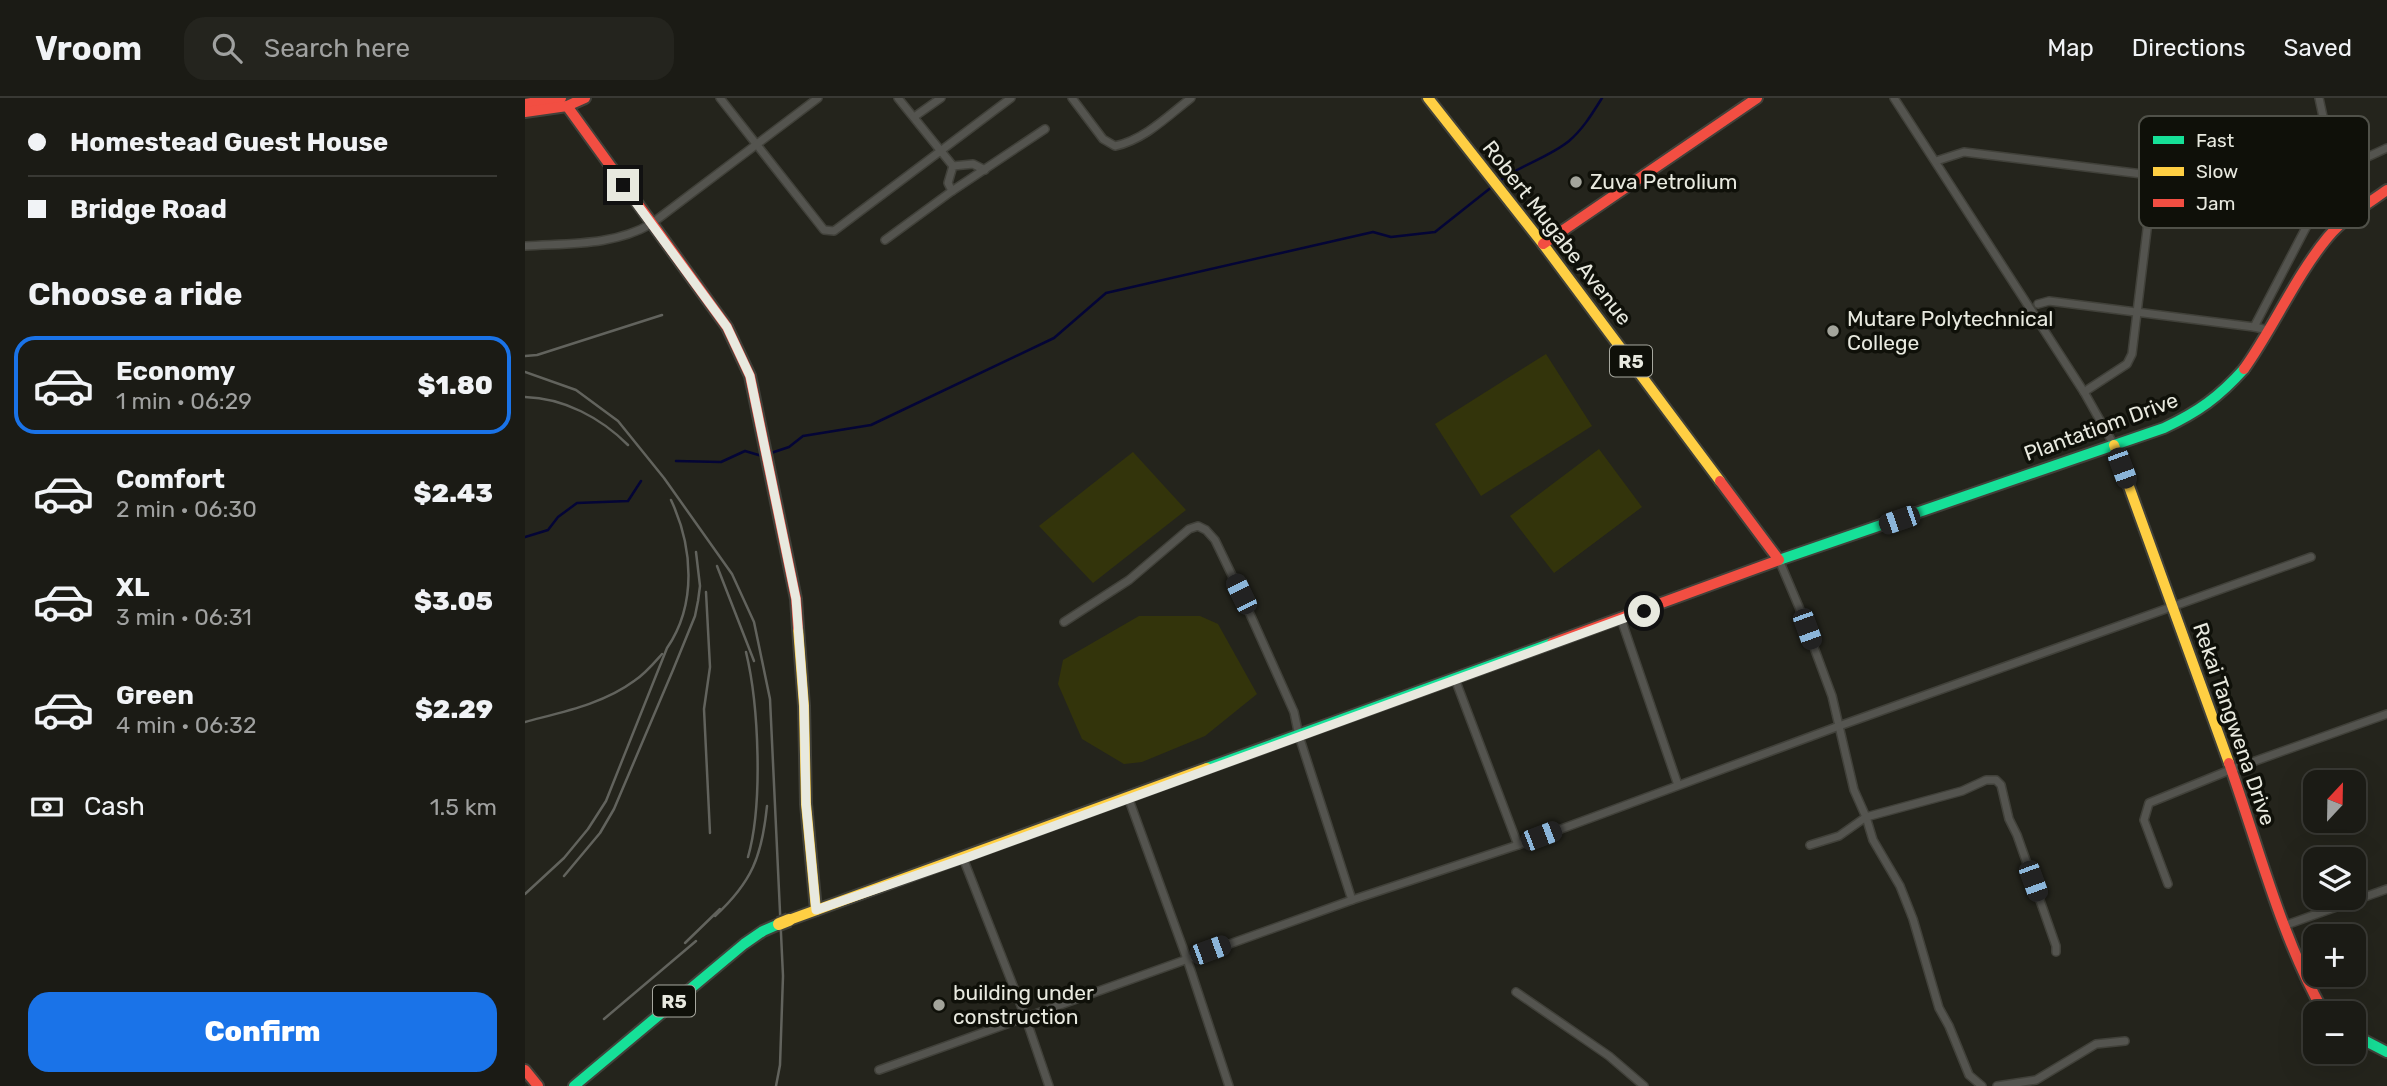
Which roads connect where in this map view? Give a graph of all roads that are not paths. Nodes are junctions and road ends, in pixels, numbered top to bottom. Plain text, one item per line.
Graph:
1 (585, 98) edge
2 (720, 98) edge
3 (818, 98) edge
4 (898, 98) edge
5 (941, 98) edge
6 (1011, 98) edge
7 (1072, 98) edge
8 (1191, 98) edge
9 (1428, 98) edge
10 (1757, 98) edge
11 (1894, 98) edge
12 (2319, 98) edge
13 (564, 102) edge
14 (525, 104) edge
15 (525, 112) edge
16 (2323, 116) edge
17 (914, 117) junction
18 (1045, 129) dead end
19 (755, 145) junction
20 (2387, 148) edge
21 (941, 150) junction
22 (2369, 156) edge
23 (1936, 161) junction
24 (953, 166) junction
25 (985, 170) junction
26 (2139, 174) edge
27 (2387, 190) edge
28 (952, 191) junction
29 (2369, 203) edge
30 (651, 224) junction
31 (2148, 228) edge
32 (2305, 228) edge
33 (2337, 228) edge
34 (885, 240) dead end
35 (1543, 244) junction
36 (525, 246) edge
37 (2038, 304) dead end
38 (2137, 312) junction
39 (2254, 327) junction
40 (2268, 330) junction
41 (2084, 392) junction
42 (2113, 445) junction
43 (2311, 557) dead end
44 (1779, 560) junction
45 (2173, 607) junction
46 (1621, 619) junction
47 (1064, 622) dead end
48 (1455, 679) junction
49 (2387, 714) edge
50 (1839, 726) junction
51 (1299, 736) junction
52 (2230, 770) junction
53 (1678, 785) junction
54 (1128, 797) junction
55 (1866, 817) junction
56 (1518, 845) junction
57 (1810, 845) dead end
58 (963, 859) junction
59 (2168, 884) dead end
60 (2387, 889) edge
61 (1352, 900) junction
62 (816, 910) junction
63 (2283, 926) junction
64 (2056, 952) dead end
65 (1187, 958) junction
66 (1517, 992) dead end
67 (2316, 1001) edge
68 (1025, 1016) junction
69 (2125, 1041) dead end
70 (2366, 1041) edge
71 (2387, 1052) edge
72 (525, 1070) edge
73 (879, 1070) dead end
74 (538, 1086) edge
75 (574, 1086) edge
76 (1049, 1086) edge
77 (1229, 1086) edge
78 (1644, 1086) edge
79 (1982, 1086) edge
80 (1997, 1086) edge

1 - 13 main road
2 - 19 street
3 - 19 street
4 - 17 street
5 - 17 street
6 - 21 street
7 - 8 street
9 - 35 main road, Robert Mugabe Avenue / R5
10 - 35 main road
11 - 23 street
12 - 16 street
13 - 14 main road
13 - 15 main road
13 - 30 main road
17 - 21 street
18 - 25 street
19 - 21 street
19 - 30 street
20 - 22 street
21 - 24 street
23 - 26 street
23 - 41 street
24 - 25 street
24 - 28 street
25 - 28 street
27 - 29 main road, Plantatiom Drive
28 - 34 street
30 - 36 street
30 - 62 main road
31 - 38 street
32 - 39 street
33 - 40 main road, Plantatiom Drive
35 - 44 main road, Robert Mugabe Avenue / R5
37 - 38 street
38 - 39 street
38 - 41 street
39 - 40 street
40 - 42 main road, Plantatiom Drive
41 - 42 street
42 - 44 main road, Plantatiom Drive
42 - 45 main road, Rekai Tangwena Drive
43 - 45 street
44 - 46 main road, R5
44 - 50 street
45 - 50 street
45 - 52 main road, Rekai Tangwena Drive
46 - 48 main road, R5
46 - 53 street
47 - 51 street
48 - 51 main road, R5
48 - 56 street
49 - 52 street
50 - 53 street
50 - 55 street
51 - 54 main road, R5
51 - 61 street
52 - 59 street
52 - 63 main road, Rekai Tangwena Drive
53 - 56 street
54 - 58 main road, R5
54 - 65 street
55 - 57 street
55 - 64 street
55 - 79 street
56 - 61 street
58 - 62 main road, R5
58 - 68 street
60 - 63 street
61 - 65 street
62 - 75 main road, R5
63 - 67 main road, Rekai Tangwena Drive
65 - 68 street
65 - 77 street
66 - 78 street
68 - 73 street
68 - 76 street
69 - 80 street
70 - 71 main road
72 - 74 main road

